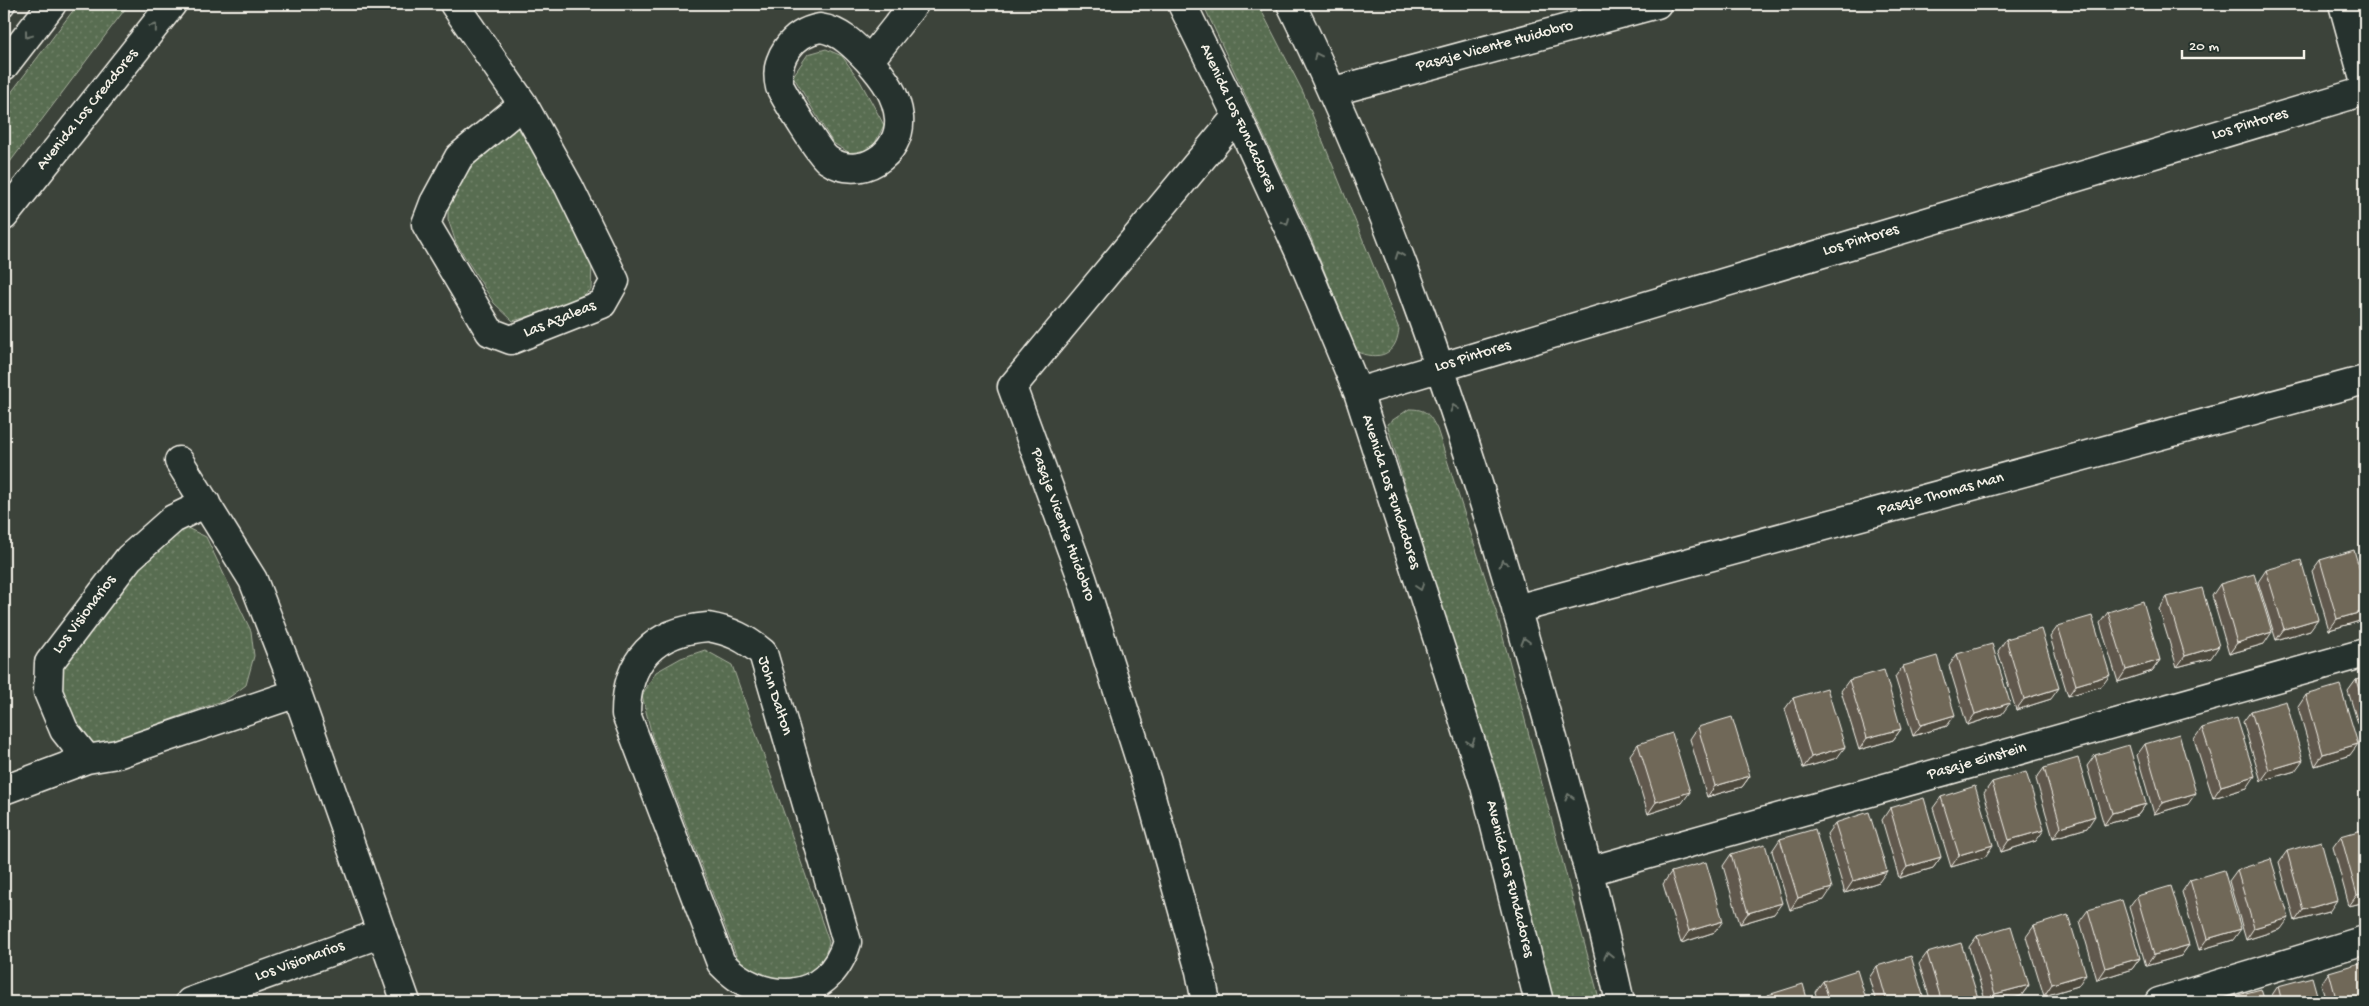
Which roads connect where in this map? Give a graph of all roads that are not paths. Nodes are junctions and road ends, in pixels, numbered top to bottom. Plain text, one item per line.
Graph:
1 (6, 4) edge
2 (52, 4) edge
3 (172, 4) edge
4 (454, 4) edge
5 (914, 4) edge
6 (1182, 4) edge
7 (1291, 4) edge
8 (1657, 4) edge
9 (2343, 4) edge
10 (4, 7) edge
11 (869, 61) junction
12 (4, 66) edge
13 (2365, 83) edge
14 (1334, 91) junction
15 (2365, 91) edge
16 (523, 104) junction
17 (1237, 116) junction
18 (4, 216) edge
19 (1441, 367) junction
20 (2365, 380) edge
21 (1358, 392) junction
22 (178, 461) dead end
23 (206, 503) junction
24 (1516, 609) junction
25 (2365, 653) edge
26 (297, 693) junction
27 (87, 758) junction
28 (4, 790) edge
29 (1589, 872) junction
30 (382, 932) junction
31 (2365, 940) edge
32 (802, 999) edge
33 (190, 1002) edge
34 (406, 1002) edge
35 (1206, 1002) edge
36 (1539, 1002) edge
37 (1620, 1002) edge
38 (2159, 1002) edge

1 - 10 lane
2 -> 12 street
18 -> 3 street, Avenida Los Creadores
4 - 16 street, Las Azaleas
5 - 11 street
6 - 17 street, Avenida Los Fundadores
14 -> 7 street
8 - 14 street, Pasaje Vicente Huidobro
9 - 13 street
11 - 11 street
19 -> 14 street
15 - 19 street, Los Pintores
16 - 16 street, Las Azaleas
17 -> 21 street, Avenida Los Fundadores
17 - 35 street, Pasaje Vicente Huidobro
19 - 21 street, Los Pintores
24 -> 19 street
20 - 24 street, Pasaje Thomas Man
21 -> 36 street, Avenida Los Fundadores
22 - 23 street
23 - 26 street
23 - 27 street, Los Visionarios
29 -> 24 street
25 - 29 street, Pasaje Einstein
26 - 27 street
26 - 30 street
27 - 28 street
37 -> 29 street
30 - 33 street, Los Visionarios
30 - 34 street
31 - 38 street
32 - 32 street, John Dalton

